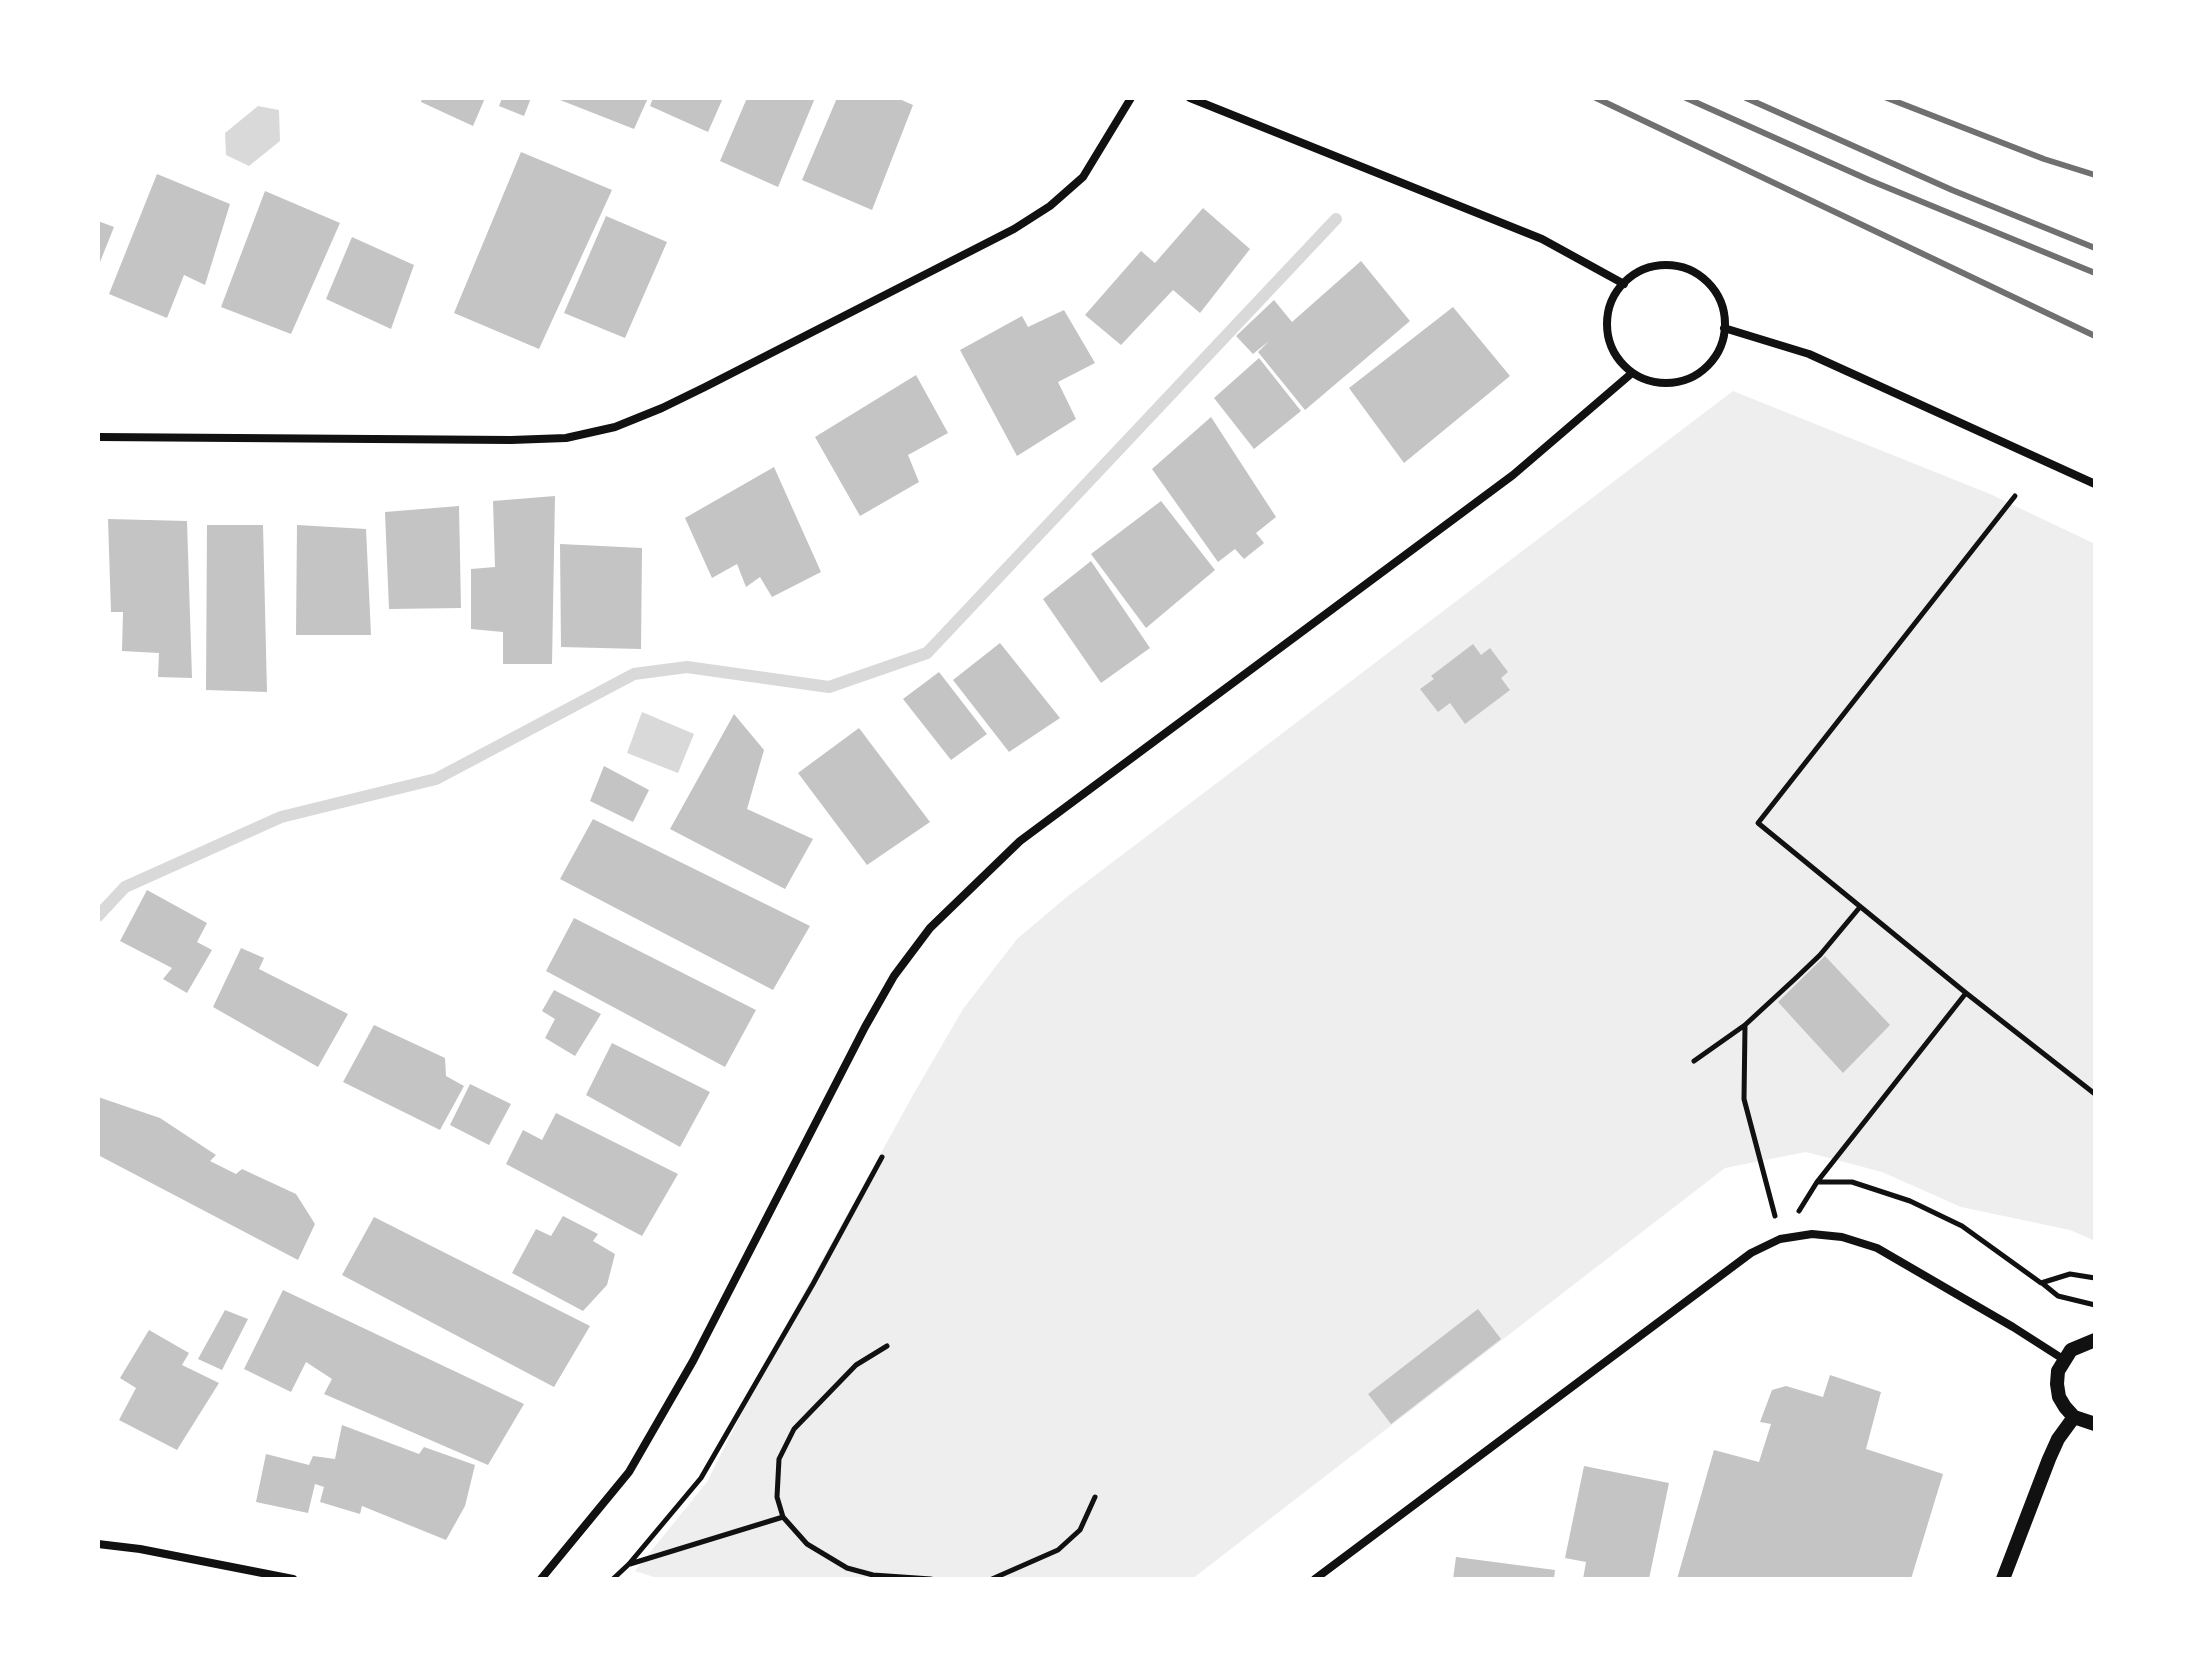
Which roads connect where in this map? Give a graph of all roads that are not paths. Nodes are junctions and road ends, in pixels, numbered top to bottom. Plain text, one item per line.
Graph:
1 (1131, 98) edge
2 (1190, 98) edge
3 (1624, 284) junction
4 (1724, 328) junction
5 (1632, 373) junction
6 (98, 437) edge
7 (2095, 484) edge
8 (2095, 1340) edge
9 (2063, 1359) junction
10 (2074, 1417) junction
11 (2095, 1424) edge
12 (98, 1544) edge
13 (293, 1579) edge
14 (541, 1579) edge
15 (1315, 1579) edge
16 (2003, 1579) edge

1 - 6 street
2 - 3 street
3 - 4 street
3 - 5 street
4 - 5 street
4 - 7 street
5 - 14 street
8 - 9 street
9 - 10 street
9 - 15 street
10 - 11 street
10 - 16 street
12 - 13 street

